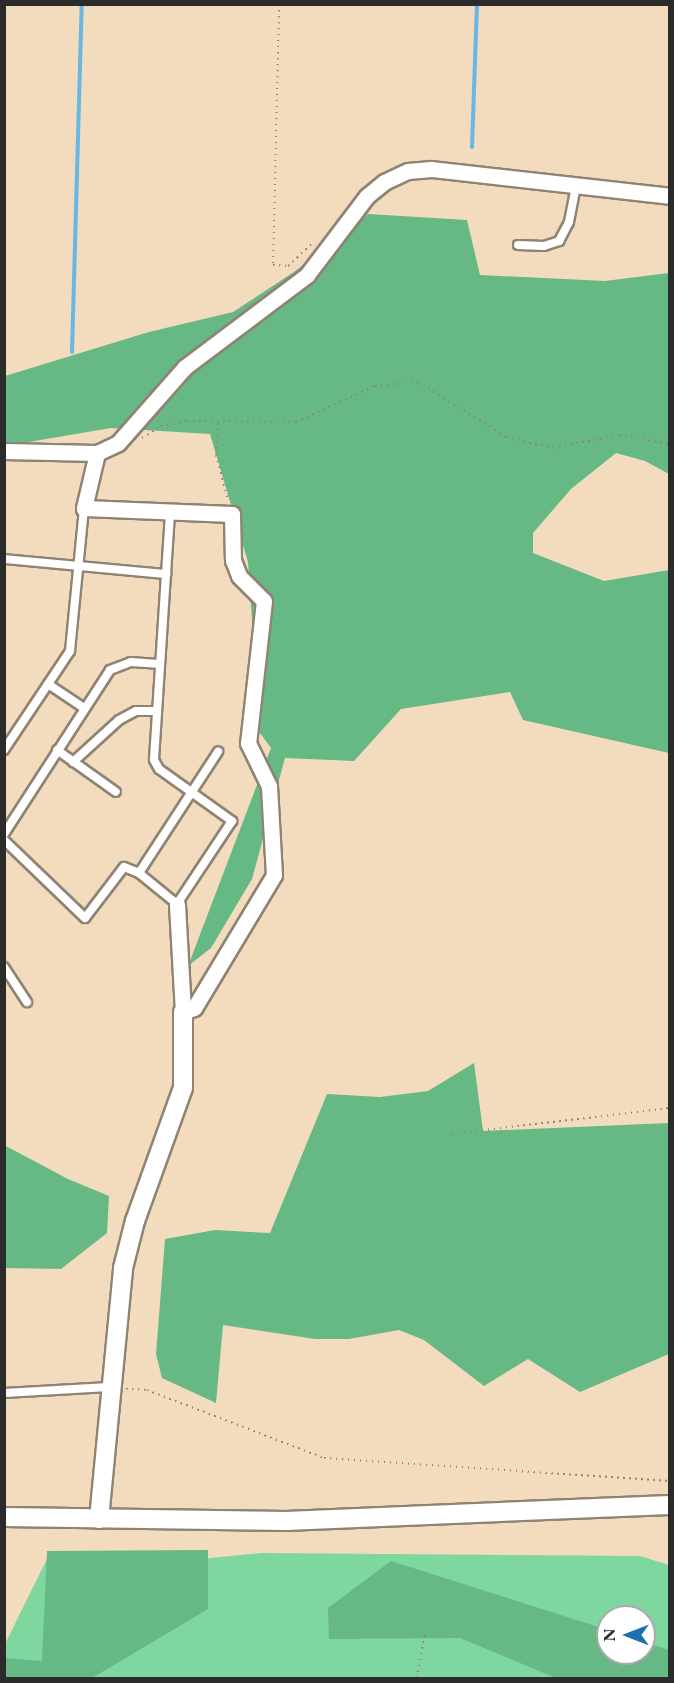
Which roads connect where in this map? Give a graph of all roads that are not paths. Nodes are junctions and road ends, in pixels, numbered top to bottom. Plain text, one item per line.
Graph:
1 (576, 186) junction
2 (669, 196) edge
3 (518, 245) dead end
4 (4, 451) edge
5 (97, 453) junction
6 (84, 508) junction
7 (170, 513) junction
8 (4, 559) edge
9 (79, 566) junction
10 (166, 573) junction
11 (158, 664) junction
12 (48, 684) junction
13 (84, 708) junction
14 (155, 711) junction
15 (4, 750) edge
16 (57, 750) junction
17 (218, 752) dead end
18 (73, 762) junction
19 (116, 792) dead end
20 (192, 792) junction
21 (4, 834) edge
22 (4, 840) edge
23 (139, 873) junction
24 (177, 904) junction
25 (4, 966) edge
26 (27, 1002) dead end
27 (183, 1012) junction
28 (109, 1387) junction
29 (4, 1393) edge
30 (669, 1505) edge
31 (4, 1517) edge
32 (99, 1519) junction

1 - 2 street
1 - 3 lane
1 - 5 street
4 - 5 street
5 - 6 street
6 - 7 street
6 - 9 lane
7 - 10 lane
7 - 27 street
8 - 9 lane
9 - 10 lane
9 - 12 lane
10 - 11 lane
11 - 13 lane
11 - 14 lane
12 - 13 lane
12 - 15 lane
13 - 16 lane
14 - 18 lane
14 - 20 lane
16 - 18 lane
16 - 21 lane
17 - 20 lane
18 - 19 lane
20 - 23 lane
20 - 24 lane
22 - 23 lane
23 - 24 lane
24 - 27 street
25 - 26 lane
27 - 28 street
28 - 29 lane
28 - 32 street
30 - 32 street
31 - 32 street

